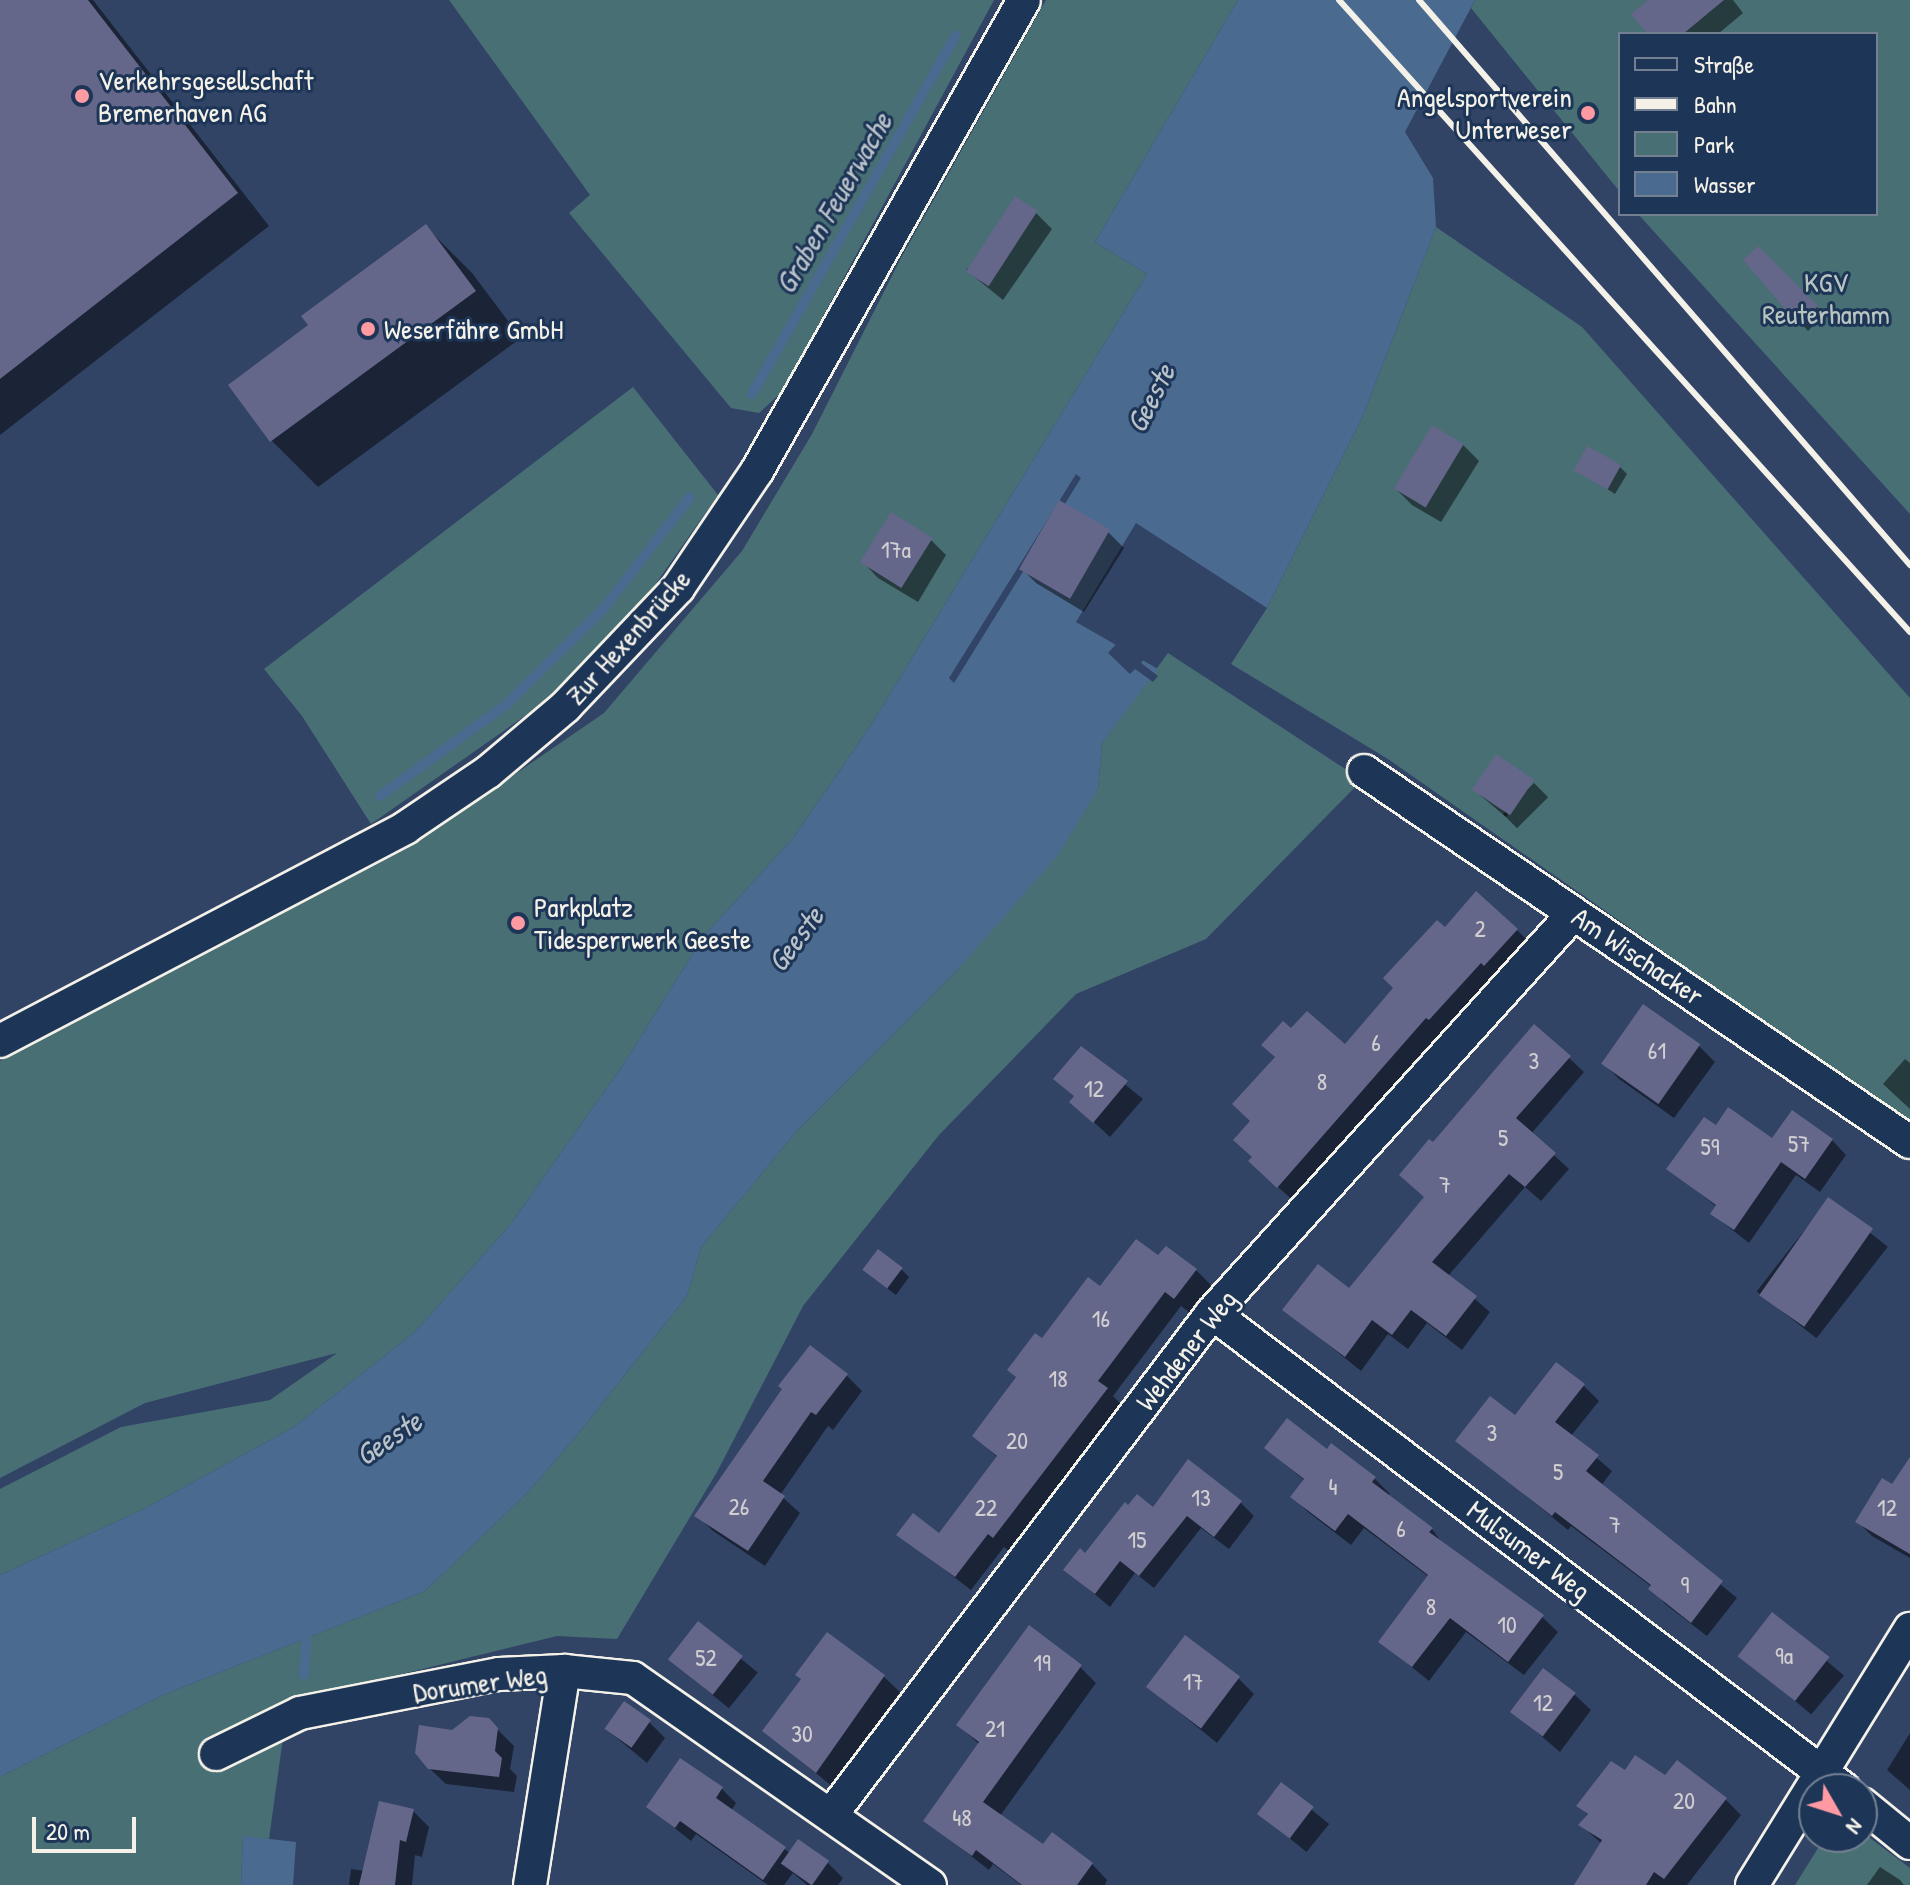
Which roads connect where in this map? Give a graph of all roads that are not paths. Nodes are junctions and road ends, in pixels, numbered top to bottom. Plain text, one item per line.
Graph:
1 (1024, 0) edge
2 (1364, 771) dead end
3 (1574, 913) junction
4 (0, 1041) edge
5 (1910, 1142) edge
6 (1212, 1313) junction
7 (1910, 1629) edge
8 (564, 1671) junction
9 (216, 1754) dead end
10 (1824, 1773) edge
11 (1837, 1773) edge
12 (831, 1815) junction
13 (1878, 1817) edge
14 (1798, 1825) edge
15 (1910, 1843) edge
16 (530, 1885) edge
17 (930, 1885) edge
18 (1752, 1885) edge

1 - 4 street, Zur Hexenbrücke
2 - 3 street, Am Wischacker
3 - 5 street, Am Wischacker
3 - 6 street, Wehdener Weg
6 - 10 street, Mulsumer Weg
6 - 12 street, Wehdener Weg
7 - 11 street
8 - 9 street, Dorumer Weg
8 - 12 street, Dorumer Weg
8 - 16 street
12 - 17 street, Dorumer Weg
13 - 15 street
14 - 18 street

